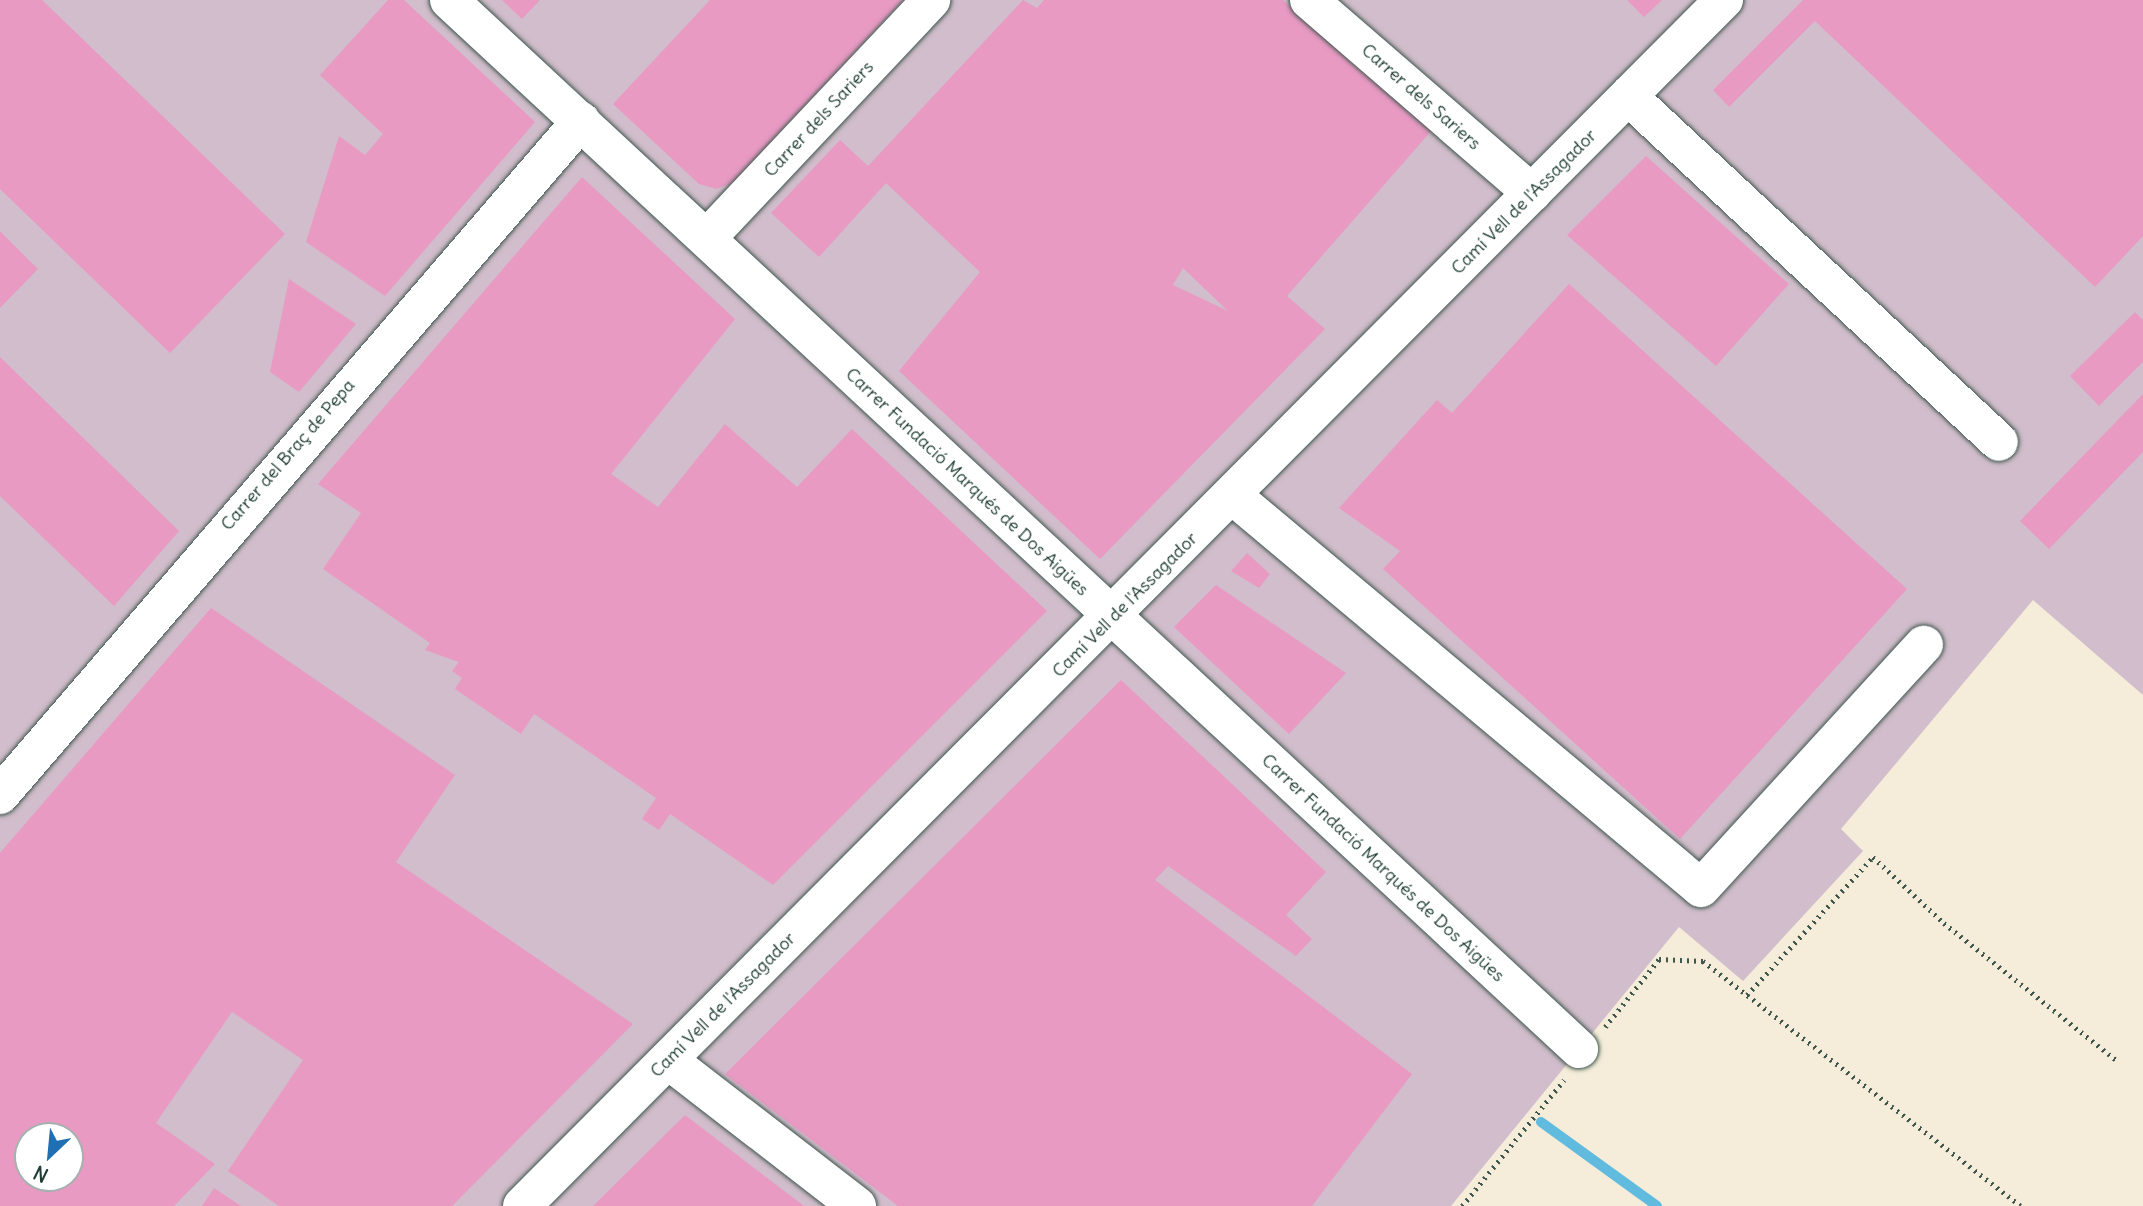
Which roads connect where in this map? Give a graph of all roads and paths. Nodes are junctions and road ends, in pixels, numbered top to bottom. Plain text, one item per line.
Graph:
1 (449, 0) edge
2 (931, 0) edge
3 (1309, 0) edge
4 (1724, 0) edge
5 (1628, 96) junction
6 (581, 121) junction
7 (1532, 193) junction
8 (707, 238) junction
9 (1998, 442) dead end
10 (1233, 496) junction
11 (1112, 619) junction
12 (1924, 645) dead end
13 (0, 795) edge
14 (1747, 995) junction
15 (1579, 1049) junction
16 (668, 1060) junction
17 (2116, 1060) dead end
18 (522, 1206) edge
19 (858, 1206) edge
20 (1462, 1206) edge
21 (2021, 1206) edge

1 - 6 street, Carrer Fundació Marqués de Dos Aigües
2 - 8 street, Carrer dels Sariers
3 - 7 street, Carrer dels Sariers
4 - 5 street, Camí Vell de l'Assagador
5 - 7 street, Camí Vell de l'Assagador
5 - 9 street
6 - 8 street, Carrer Fundació Marqués de Dos Aigües
6 - 13 street, Carrer del Braç de Pepa
7 - 10 street, Camí Vell de l'Assagador
8 - 11 street, Carrer Fundació Marqués de Dos Aigües
10 - 11 street, Camí Vell de l'Assagador
10 - 12 street
11 - 15 street, Carrer Fundació Marqués de Dos Aigües
11 - 16 street, Camí Vell de l'Assagador
14 - 15 path
14 - 17 path
14 - 21 path
15 - 20 path
16 - 18 street, Camí Vell de l'Assagador
16 - 19 street

